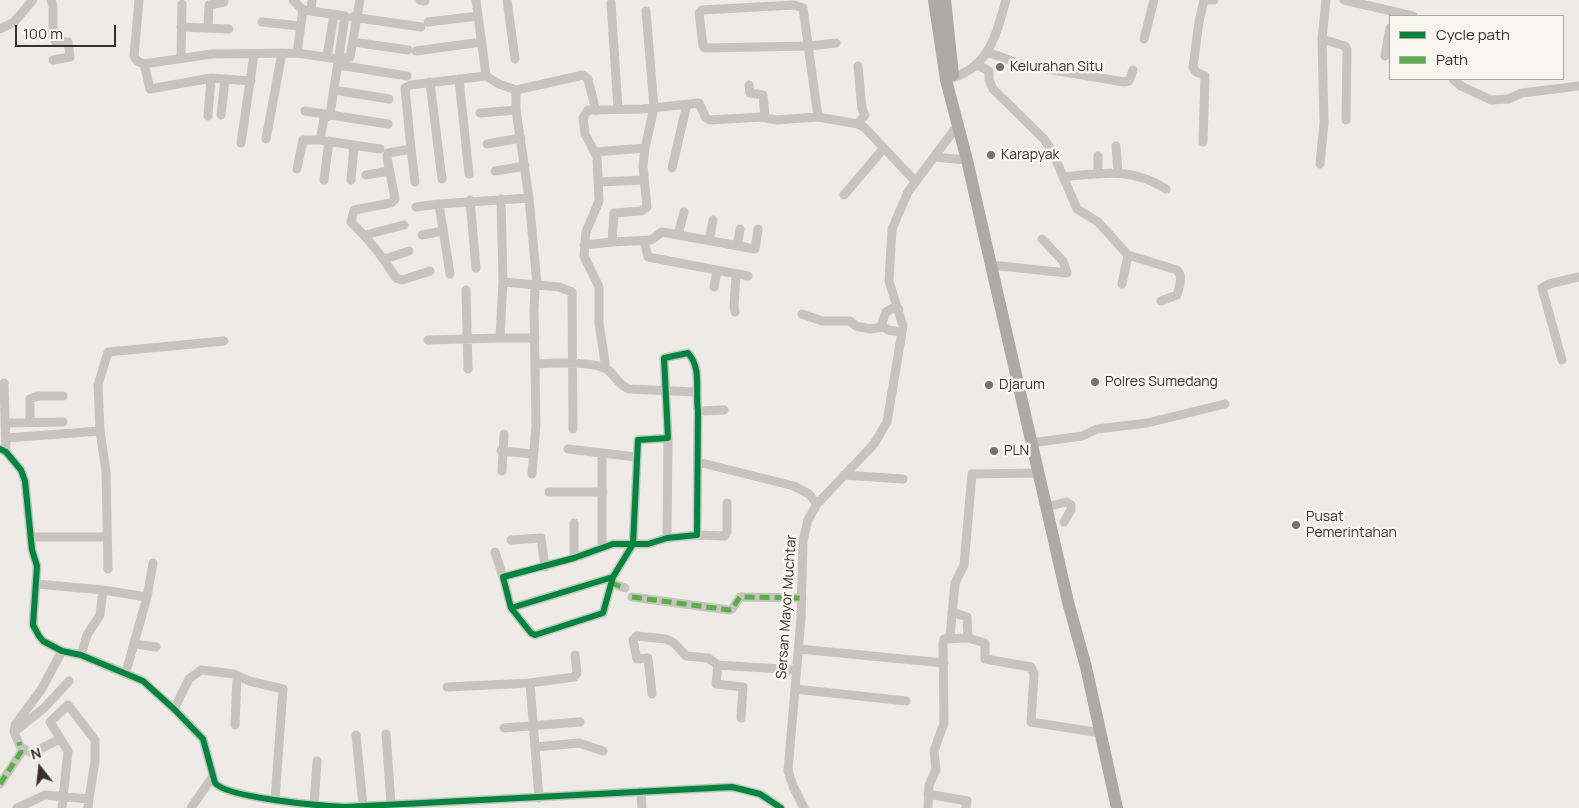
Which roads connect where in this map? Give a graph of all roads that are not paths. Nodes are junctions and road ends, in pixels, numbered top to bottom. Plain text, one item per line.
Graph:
1 (34, 0) edge
2 (51, 0) edge
3 (139, 0) edge
4 (293, 0) edge
5 (312, 0) edge
6 (360, 0) edge
7 (476, 0) edge
8 (507, 0) edge
9 (928, 0) edge
10 (934, 0) edge
11 (945, 0) edge
12 (1006, 0) edge
13 (1154, 0) edge
14 (1204, 0) edge
15 (1214, 0) edge
16 (1326, 0) edge
17 (1344, 0) edge
18 (224, 2) dead end
19 (611, 3) dead end
20 (182, 4) dead end
21 (307, 10) junction
22 (646, 11) dead end
23 (334, 14) junction
24 (1393, 14) edge
25 (345, 16) junction
26 (478, 16) junction
27 (358, 18) junction
28 (936, 21) junction
29 (262, 22) dead end
30 (300, 26) junction
31 (181, 27) junction
32 (208, 28) junction
33 (0, 29) edge
34 (229, 29) dead end
35 (1389, 34) edge
36 (1144, 39) dead end
37 (1322, 39) junction
38 (352, 42) junction
39 (482, 42) junction
40 (836, 43) dead end
41 (809, 46) junction
42 (987, 52) junction
43 (282, 53) junction
44 (297, 53) junction
45 (254, 54) junction
46 (1385, 56) dead end
47 (181, 57) junction
48 (327, 57) junction
49 (516, 59) dead end
50 (53, 60) dead end
51 (339, 62) junction
52 (144, 64) junction
53 (976, 64) junction
54 (858, 66) dead end
55 (1133, 70) dead end
56 (407, 76) dead end
57 (486, 76) junction
58 (211, 78) junction
59 (459, 79) junction
60 (949, 79) junction
61 (225, 80) junction
62 (1454, 80) edge
63 (251, 82) junction
64 (430, 82) junction
65 (749, 85) dead end
66 (1579, 86) edge
67 (334, 90) junction
68 (516, 90) junction
69 (389, 98) dead end
70 (687, 104) junction
71 (654, 108) junction
72 (618, 109) junction
73 (516, 110) junction
74 (305, 111) dead end
75 (596, 111) junction
76 (480, 113) dead end
77 (221, 114) dead end
78 (330, 115) junction
79 (208, 116) dead end
80 (765, 117) junction
81 (818, 117) junction
82 (1346, 120) dead end
83 (388, 124) dead end
84 (858, 124) junction
85 (957, 126) junction
86 (522, 138) junction
87 (266, 139) dead end
88 (324, 140) junction
89 (1203, 142) dead end
90 (241, 143) dead end
91 (488, 144) dead end
92 (354, 146) junction
93 (1116, 146) dead end
94 (645, 148) junction
95 (380, 149) dead end
96 (411, 149) junction
97 (883, 149) junction
98 (595, 152) junction
99 (1098, 156) dead end
100 (934, 157) junction
101 (966, 160) junction
102 (1320, 164) dead end
103 (525, 166) junction
104 (672, 168) dead end
105 (297, 169) dead end
106 (390, 171) junction
107 (495, 171) dead end
108 (1098, 173) junction
109 (1118, 173) junction
110 (469, 174) dead end
111 (366, 175) dead end
112 (1063, 177) junction
113 (442, 179) dead end
114 (324, 180) dead end
115 (351, 180) dead end
116 (644, 180) junction
117 (915, 181) junction
118 (415, 182) dead end
119 (599, 182) junction
120 (1166, 189) dead end
121 (844, 195) dead end
122 (529, 198) junction
123 (501, 199) junction
124 (470, 200) junction
125 (439, 204) junction
126 (416, 207) dead end
127 (684, 212) dead end
128 (713, 220) dead end
129 (404, 225) dead end
130 (740, 229) dead end
131 (758, 229) dead end
132 (443, 231) junction
133 (366, 235) junction
134 (422, 235) dead end
135 (678, 235) junction
136 (1042, 239) dead end
137 (644, 241) junction
138 (709, 241) junction
139 (612, 242) junction
140 (584, 245) junction
141 (737, 246) junction
142 (409, 251) dead end
143 (1128, 254) junction
144 (385, 259) junction
145 (991, 265) junction
146 (476, 268) dead end
147 (430, 271) dead end
148 (717, 271) junction
149 (450, 274) dead end
150 (736, 274) junction
151 (748, 276) dead end
152 (1579, 277) edge
153 (503, 282) junction
154 (537, 284) junction
155 (1122, 284) dead end
156 (714, 287) dead end
157 (466, 290) dead end
158 (1161, 301) dead end
159 (899, 309) junction
160 (735, 312) dead end
161 (802, 314) dead end
162 (884, 327) junction
163 (901, 332) junction
164 (500, 338) junction
165 (535, 338) junction
166 (467, 339) junction
167 (428, 340) dead end
168 (224, 341) dead end
169 (1562, 360) dead end
170 (571, 362) junction
171 (536, 364) junction
172 (468, 369) dead end
173 (606, 369) junction
174 (4, 383) dead end
175 (665, 392) junction
176 (696, 392) junction
177 (63, 396) dead end
178 (1225, 404) dead end
179 (724, 410) dead end
180 (698, 411) junction
181 (30, 422) junction
182 (63, 422) dead end
183 (5, 423) junction
184 (573, 429) dead end
185 (100, 431) junction
186 (504, 434) dead end
187 (6, 438) junction
188 (668, 438) junction
189 (1031, 443) junction
190 (568, 449) dead end
191 (3, 450) edge
192 (501, 452) junction
193 (533, 454) junction
194 (602, 454) junction
195 (636, 457) junction
196 (698, 462) junction
197 (502, 471) dead end
198 (1038, 473) junction
199 (532, 474) dead end
200 (844, 475) junction
201 (903, 479) dead end
202 (549, 492) dead end
203 (603, 492) junction
204 (727, 503) dead end
205 (817, 504) junction
206 (1046, 507) junction
207 (1064, 522) dead end
208 (574, 523) dead end
209 (697, 536) junction
210 (30, 537) junction
211 (107, 537) junction
212 (667, 538) junction
213 (511, 540) dead end
214 (633, 544) junction
215 (602, 548) junction
216 (495, 552) dead end
217 (574, 558) junction
218 (153, 563) dead end
219 (546, 567) junction
220 (108, 569) dead end
221 (503, 577) junction
222 (617, 583) junction
223 (37, 584) junction
224 (102, 590) junction
225 (632, 597) dead end
226 (147, 598) junction
227 (802, 598) junction
228 (511, 608) junction
229 (952, 612) junction
230 (950, 637) junction
231 (968, 638) junction
232 (135, 644) junction
233 (156, 647) dead end
234 (799, 649) junction
235 (62, 651) junction
236 (81, 655) junction
237 (575, 655) dead end
238 (944, 663) junction
239 (718, 664) junction
240 (796, 670) junction
241 (126, 672) junction
242 (237, 676) junction
243 (69, 681) dead end
244 (530, 683) junction
245 (447, 687) dead end
246 (795, 689) junction
247 (652, 694) dead end
248 (906, 701) dead end
249 (174, 709) junction
250 (742, 718) dead end
251 (580, 722) dead end
252 (235, 725) dead end
253 (532, 726) junction
254 (504, 728) dead end
255 (14, 732) junction
256 (1101, 733) junction
257 (386, 734) dead end
258 (356, 735) dead end
259 (60, 739) junction
260 (20, 745) junction
261 (535, 747) junction
262 (602, 750) dead end
263 (317, 761) dead end
264 (213, 776) junction
265 (0, 784) edge
266 (641, 791) junction
267 (928, 794) junction
268 (63, 798) junction
269 (539, 798) junction
270 (275, 800) junction
271 (89, 804) edge
272 (391, 804) junction
273 (27, 806) edge
274 (314, 806) junction
275 (369, 806) edge
276 (17, 808) edge
277 (62, 808) edge
278 (191, 808) edge
279 (642, 808) edge
280 (781, 808) edge
281 (804, 808) edge
282 (928, 808) edge
283 (966, 808) edge
284 (1117, 808) edge

1 - 33 street
2 - 50 street
3 - 52 street
4 - 21 street
5 - 21 street
6 - 27 street
7 - 26 street
8 - 49 street
9 - 28 highway
10 - 28 highway
11 - 60 highway
12 - 42 street
13 - 36 street
14 - 15 street
14 - 89 street
16 - 37 street
17 - 24 street
18 - 32 street
19 - 72 street
20 - 31 street
21 - 23 street
21 - 30 street
22 - 71 street
23 - 25 street
23 - 48 street
25 - 27 street
25 - 51 street
26 - 27 street
26 - 39 street
27 - 38 street
28 - 60 highway
29 - 30 street
30 - 44 street
31 - 32 street
31 - 47 street
32 - 34 street
35 - 46 street
37 - 82 street
37 - 102 street
38 - 39 street
38 - 51 street
39 - 57 street
40 - 41 street
41 - 41 street
41 - 81 street
42 - 53 street
42 - 55 street
43 - 44 street
43 - 45 street
43 - 87 street
44 - 48 street
45 - 47 street
45 - 63 street
47 - 52 street
48 - 51 street
51 - 56 street
51 - 67 street
52 - 58 street
53 - 60 street
53 - 112 street
54 - 84 street
57 - 59 street
57 - 68 street
58 - 61 street
58 - 79 street
59 - 64 street
59 - 110 street
60 - 85 highway
61 - 63 street
61 - 77 street
62 - 66 street
63 - 90 street
64 - 96 street
64 - 113 street
65 - 80 street
67 - 69 street
67 - 78 street
68 - 73 street
68 - 75 street
70 - 71 street
70 - 80 street
70 - 104 street
71 - 72 street
71 - 94 street
72 - 75 street
73 - 76 street
73 - 86 street
74 - 78 street
75 - 98 street
78 - 83 street
78 - 88 street
80 - 81 street
81 - 84 street
84 - 97 street
85 - 100 street, Sersan Mayor Muchtar
85 - 101 highway
86 - 91 street
86 - 103 street
88 - 92 street
88 - 105 street
88 - 114 street
92 - 95 street
92 - 115 street
93 - 109 street
94 - 98 street
94 - 116 street
96 - 106 street
96 - 118 street
97 - 117 street
97 - 121 street
98 - 119 street
99 - 108 street
100 - 101 street
100 - 117 street, Sersan Mayor Muchtar
101 - 145 highway
103 - 107 street
103 - 122 street
106 - 111 street
106 - 133 street
108 - 109 street
108 - 112 street
109 - 120 street
112 - 143 street
116 - 119 street
116 - 139 street
117 - 159 street, Sersan Mayor Muchtar
119 - 140 street
122 - 123 street
122 - 154 street
123 - 124 street
123 - 153 street
124 - 125 street
124 - 146 street
125 - 126 street
125 - 132 street
127 - 135 street
128 - 138 street
129 - 133 street
130 - 141 street
131 - 141 street
132 - 134 street
132 - 149 street
133 - 144 street
135 - 137 street
135 - 138 street
136 - 145 street
137 - 139 street
137 - 148 street
138 - 141 street
139 - 140 street
140 - 173 street
142 - 144 street
143 - 155 street
143 - 158 street
144 - 147 street
145 - 189 highway
148 - 150 street
148 - 156 street
150 - 151 street
150 - 160 street
152 - 169 street
153 - 154 street
153 - 164 street
154 - 165 street
154 - 170 street
157 - 166 street
159 - 162 street
159 - 163 street, Sersan Mayor Muchtar
161 - 162 street
162 - 163 street
163 - 200 street, Sersan Mayor Muchtar
164 - 165 street
164 - 166 street
165 - 171 street
166 - 167 street
166 - 172 street
168 - 185 street
170 - 171 street
170 - 173 street
170 - 184 street
171 - 193 street
173 - 175 street
174 - 183 street
175 - 176 street
175 - 176 street
175 - 188 street
176 - 180 street
177 - 181 street
178 - 189 street
179 - 180 street
180 - 196 street
181 - 182 street
181 - 183 street
183 - 187 street
185 - 187 street
185 - 211 street
186 - 192 street
187 - 191 street
188 - 195 street
188 - 212 street
189 - 198 highway
190 - 194 street
191 - 210 street
192 - 193 street
192 - 197 street
193 - 199 street
194 - 195 street
194 - 203 street
195 - 214 street
196 - 205 street
196 - 209 street
198 - 206 highway
198 - 229 street
200 - 201 street
200 - 205 street, Sersan Mayor Muchtar
202 - 203 street
203 - 215 street
204 - 209 street
205 - 227 street, Sersan Mayor Muchtar
206 - 207 street
206 - 256 highway
208 - 217 street
209 - 212 street
210 - 211 street
210 - 223 street
211 - 220 street
212 - 214 street
213 - 219 street
214 - 215 street
214 - 222 street
215 - 217 street
216 - 221 street
217 - 219 street
218 - 226 street
219 - 221 street
221 - 228 street
222 - 228 street
222 - 228 street
223 - 224 street
223 - 235 street
224 - 226 street
224 - 236 street
225 - 227 street
226 - 232 street
227 - 234 street, Sersan Mayor Muchtar
229 - 230 street
229 - 231 street
230 - 231 street
230 - 238 street
231 - 256 street
232 - 233 street
232 - 241 street
234 - 238 street
234 - 240 street, Sersan Mayor Muchtar
235 - 236 street
235 - 255 street
236 - 241 street
237 - 244 street
238 - 267 street
239 - 240 street
239 - 247 street
239 - 250 street
240 - 246 street, Sersan Mayor Muchtar
241 - 249 street
242 - 249 street
242 - 252 street
242 - 270 street
243 - 255 street
244 - 245 street
244 - 253 street
246 - 248 street
246 - 281 street, Sersan Mayor Muchtar
249 - 264 street
251 - 253 street
253 - 254 street
253 - 261 street
255 - 260 street
256 - 284 highway
257 - 272 street
258 - 275 street
259 - 260 street
259 - 268 street
259 - 271 street
260 - 265 street
261 - 262 street
261 - 269 street
263 - 274 street
264 - 270 street
264 - 278 street
266 - 269 street
266 - 279 street
266 - 280 street
267 - 282 street
267 - 283 street
268 - 271 street
268 - 273 street
268 - 277 street
269 - 272 street
270 - 274 street
272 - 275 street
273 - 276 street
274 - 275 street

